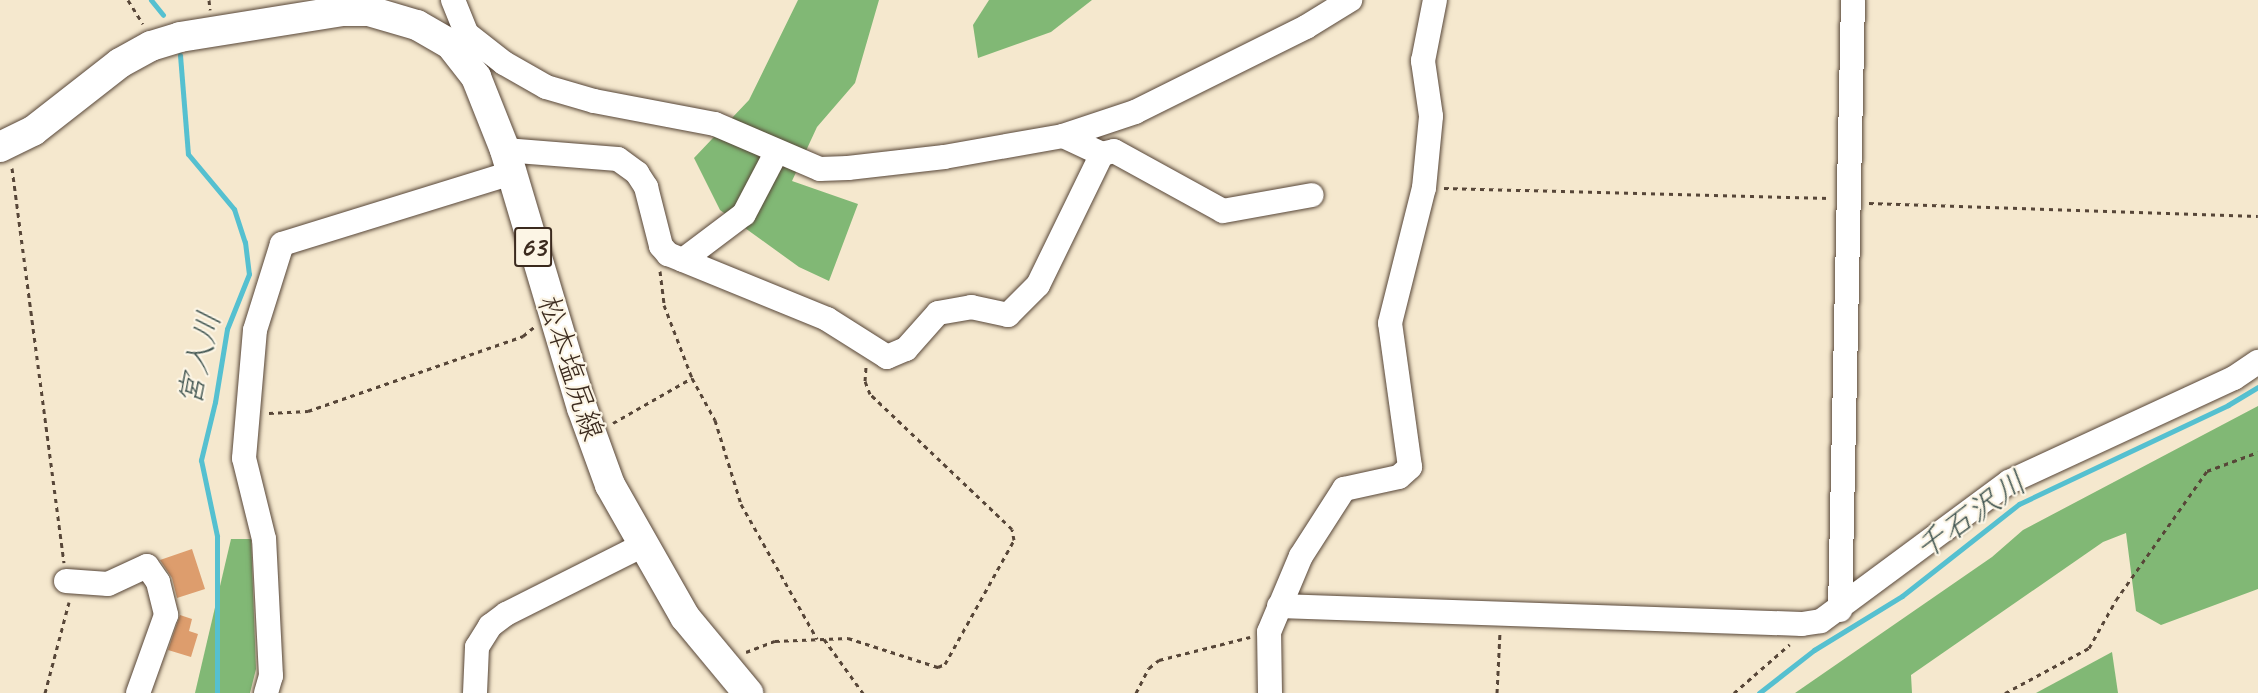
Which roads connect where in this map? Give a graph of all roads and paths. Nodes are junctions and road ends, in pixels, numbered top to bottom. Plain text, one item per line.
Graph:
1 (128, 0) edge
2 (453, 0) edge
3 (1350, 0) edge
4 (1435, 0) edge
5 (1853, 0) edge
6 (370, 6) edge
7 (459, 39) junction
8 (151, 46) junction
9 (1063, 136) junction
10 (5, 146) edge
11 (776, 153) junction
12 (1102, 154) junction
13 (508, 161) junction
14 (1424, 188) junction
15 (1312, 195) dead end
16 (1849, 200) junction
17 (2258, 216) edge
18 (675, 257) junction
19 (553, 312) junction
20 (873, 348) junction
21 (2258, 362) edge
22 (692, 378) junction
23 (246, 414) junction
24 (592, 436) junction
25 (2258, 452) edge
26 (641, 546) junction
27 (66, 581) junction
28 (1279, 606) junction
29 (1840, 610) junction
30 (1500, 614) junction
31 (1802, 624) junction
32 (1269, 632) junction
33 (817, 639) junction
34 (824, 639) junction
35 (724, 665) junction
36 (45, 693) edge
37 (138, 693) edge
38 (266, 693) edge
39 (475, 693) edge
40 (748, 693) edge
41 (863, 693) edge
42 (1136, 693) edge
43 (1270, 693) edge
44 (1497, 693) edge
45 (1734, 693) edge
46 (2005, 693) edge

1 - 8 path
2 - 7 street
3 - 9 street
4 - 14 street
5 - 16 street
6 - 7 main road, 松本塩尻線 / 63
6 - 8 main road, 松本塩尻線 / 63
7 - 11 street
7 - 13 main road, 松本塩尻線 / 63
8 - 10 main road, 松本塩尻線 / 63
9 - 11 street
9 - 12 street
10 - 27 path
11 - 18 street
12 - 15 street
12 - 20 street
13 - 18 street
13 - 19 main road, 松本塩尻線 / 63
13 - 23 street
14 - 16 path
14 - 28 street
16 - 17 path
16 - 29 street
18 - 20 street
18 - 22 path
19 - 23 path
19 - 24 main road, 松本塩尻線 / 63
20 - 34 path
21 - 29 street
22 - 24 path
22 - 33 path
23 - 38 street
24 - 26 main road, 松本塩尻線 / 63
25 - 46 path
26 - 35 main road, 松本塩尻線 / 63
26 - 39 street
27 - 36 path
27 - 37 street
28 - 30 street
28 - 32 street
29 - 31 street
30 - 31 street
30 - 44 path
31 - 45 path
32 - 42 path
32 - 43 street
33 - 34 path
33 - 35 path
34 - 41 path
35 - 40 main road, 松本塩尻線 / 63

